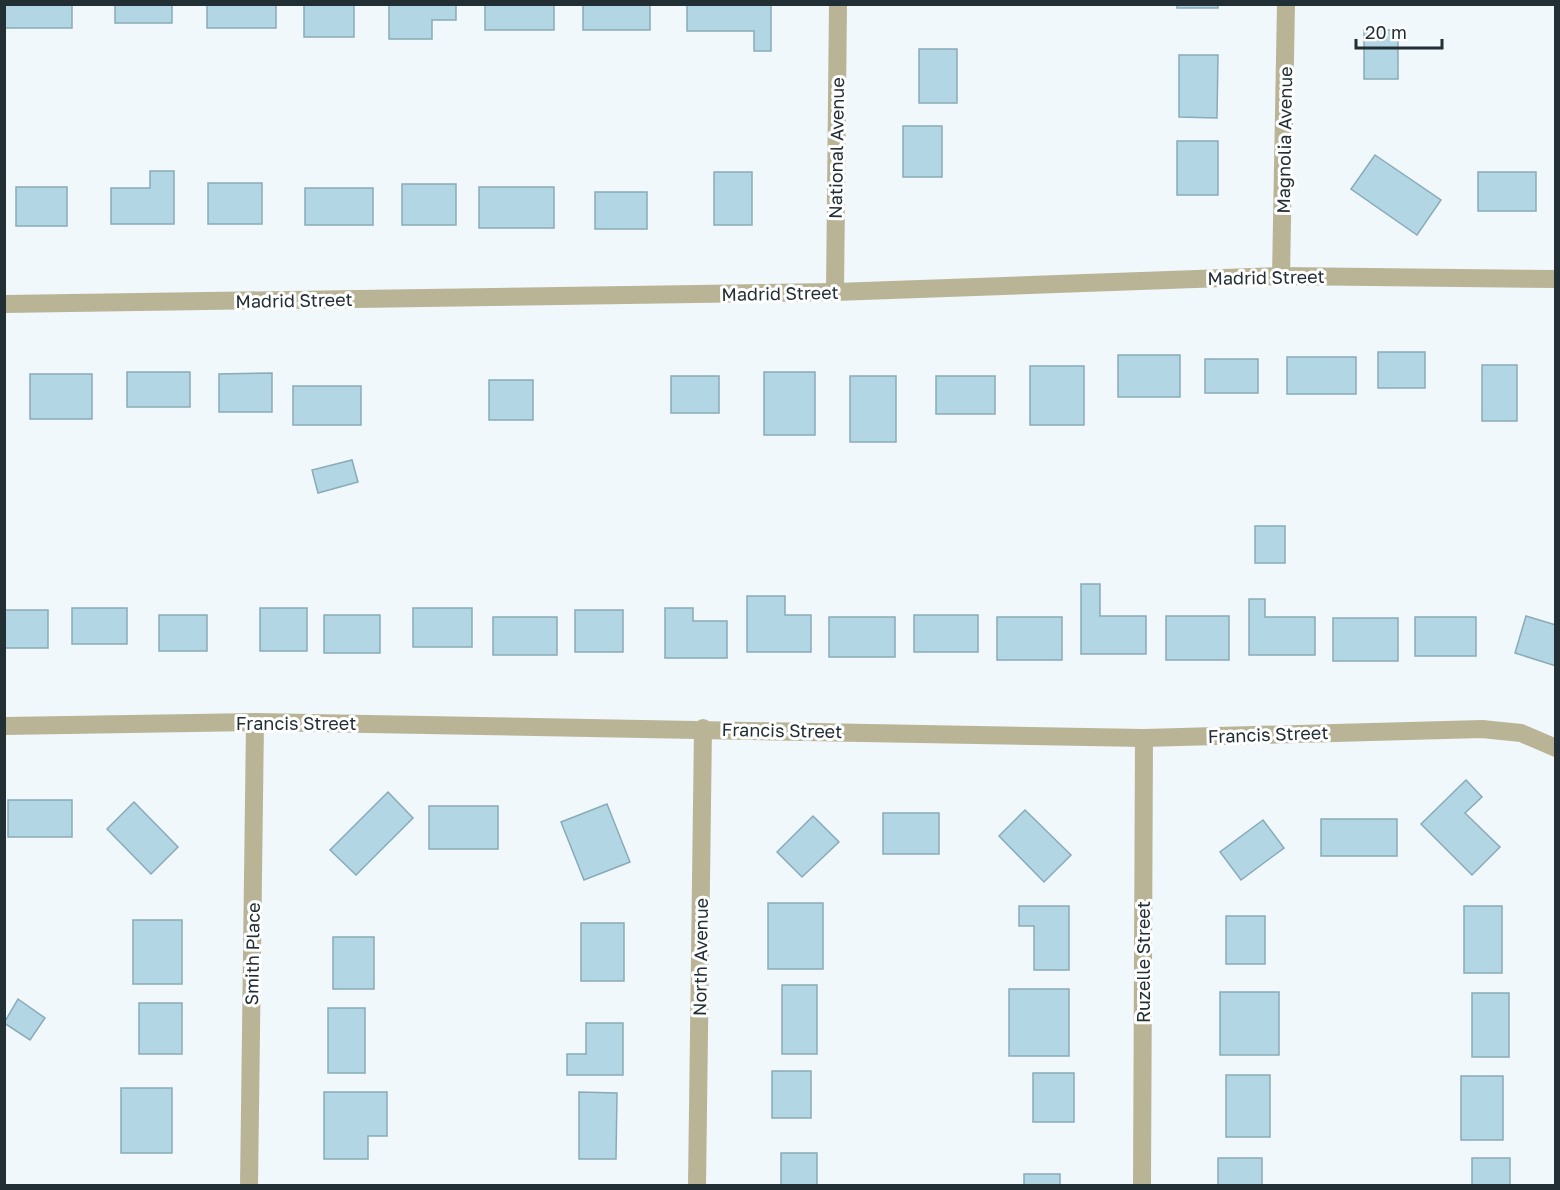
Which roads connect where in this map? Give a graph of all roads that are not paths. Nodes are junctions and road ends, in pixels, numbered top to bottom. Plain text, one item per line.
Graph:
1 (838, 4) edge
2 (1286, 4) edge
3 (1281, 276) junction
4 (1556, 279) edge
5 (835, 292) junction
6 (4, 304) edge
7 (255, 722) junction
8 (4, 726) edge
9 (703, 728) junction
10 (1144, 738) junction
11 (1556, 748) edge
12 (249, 1185) edge
13 (697, 1185) edge
14 (1142, 1185) edge

1 - 5 street, National Avenue
2 - 3 street, Magnolia Avenue
3 - 4 street, Madrid Street
3 - 5 street, Madrid Street
5 - 6 street, Madrid Street
7 - 8 street, Francis Street
7 - 9 street, Francis Street
7 - 12 street, Smith Place
9 - 10 street, Francis Street
9 - 13 street, North Avenue
10 - 11 street, Francis Street
10 - 14 street, Ruzelle Street

